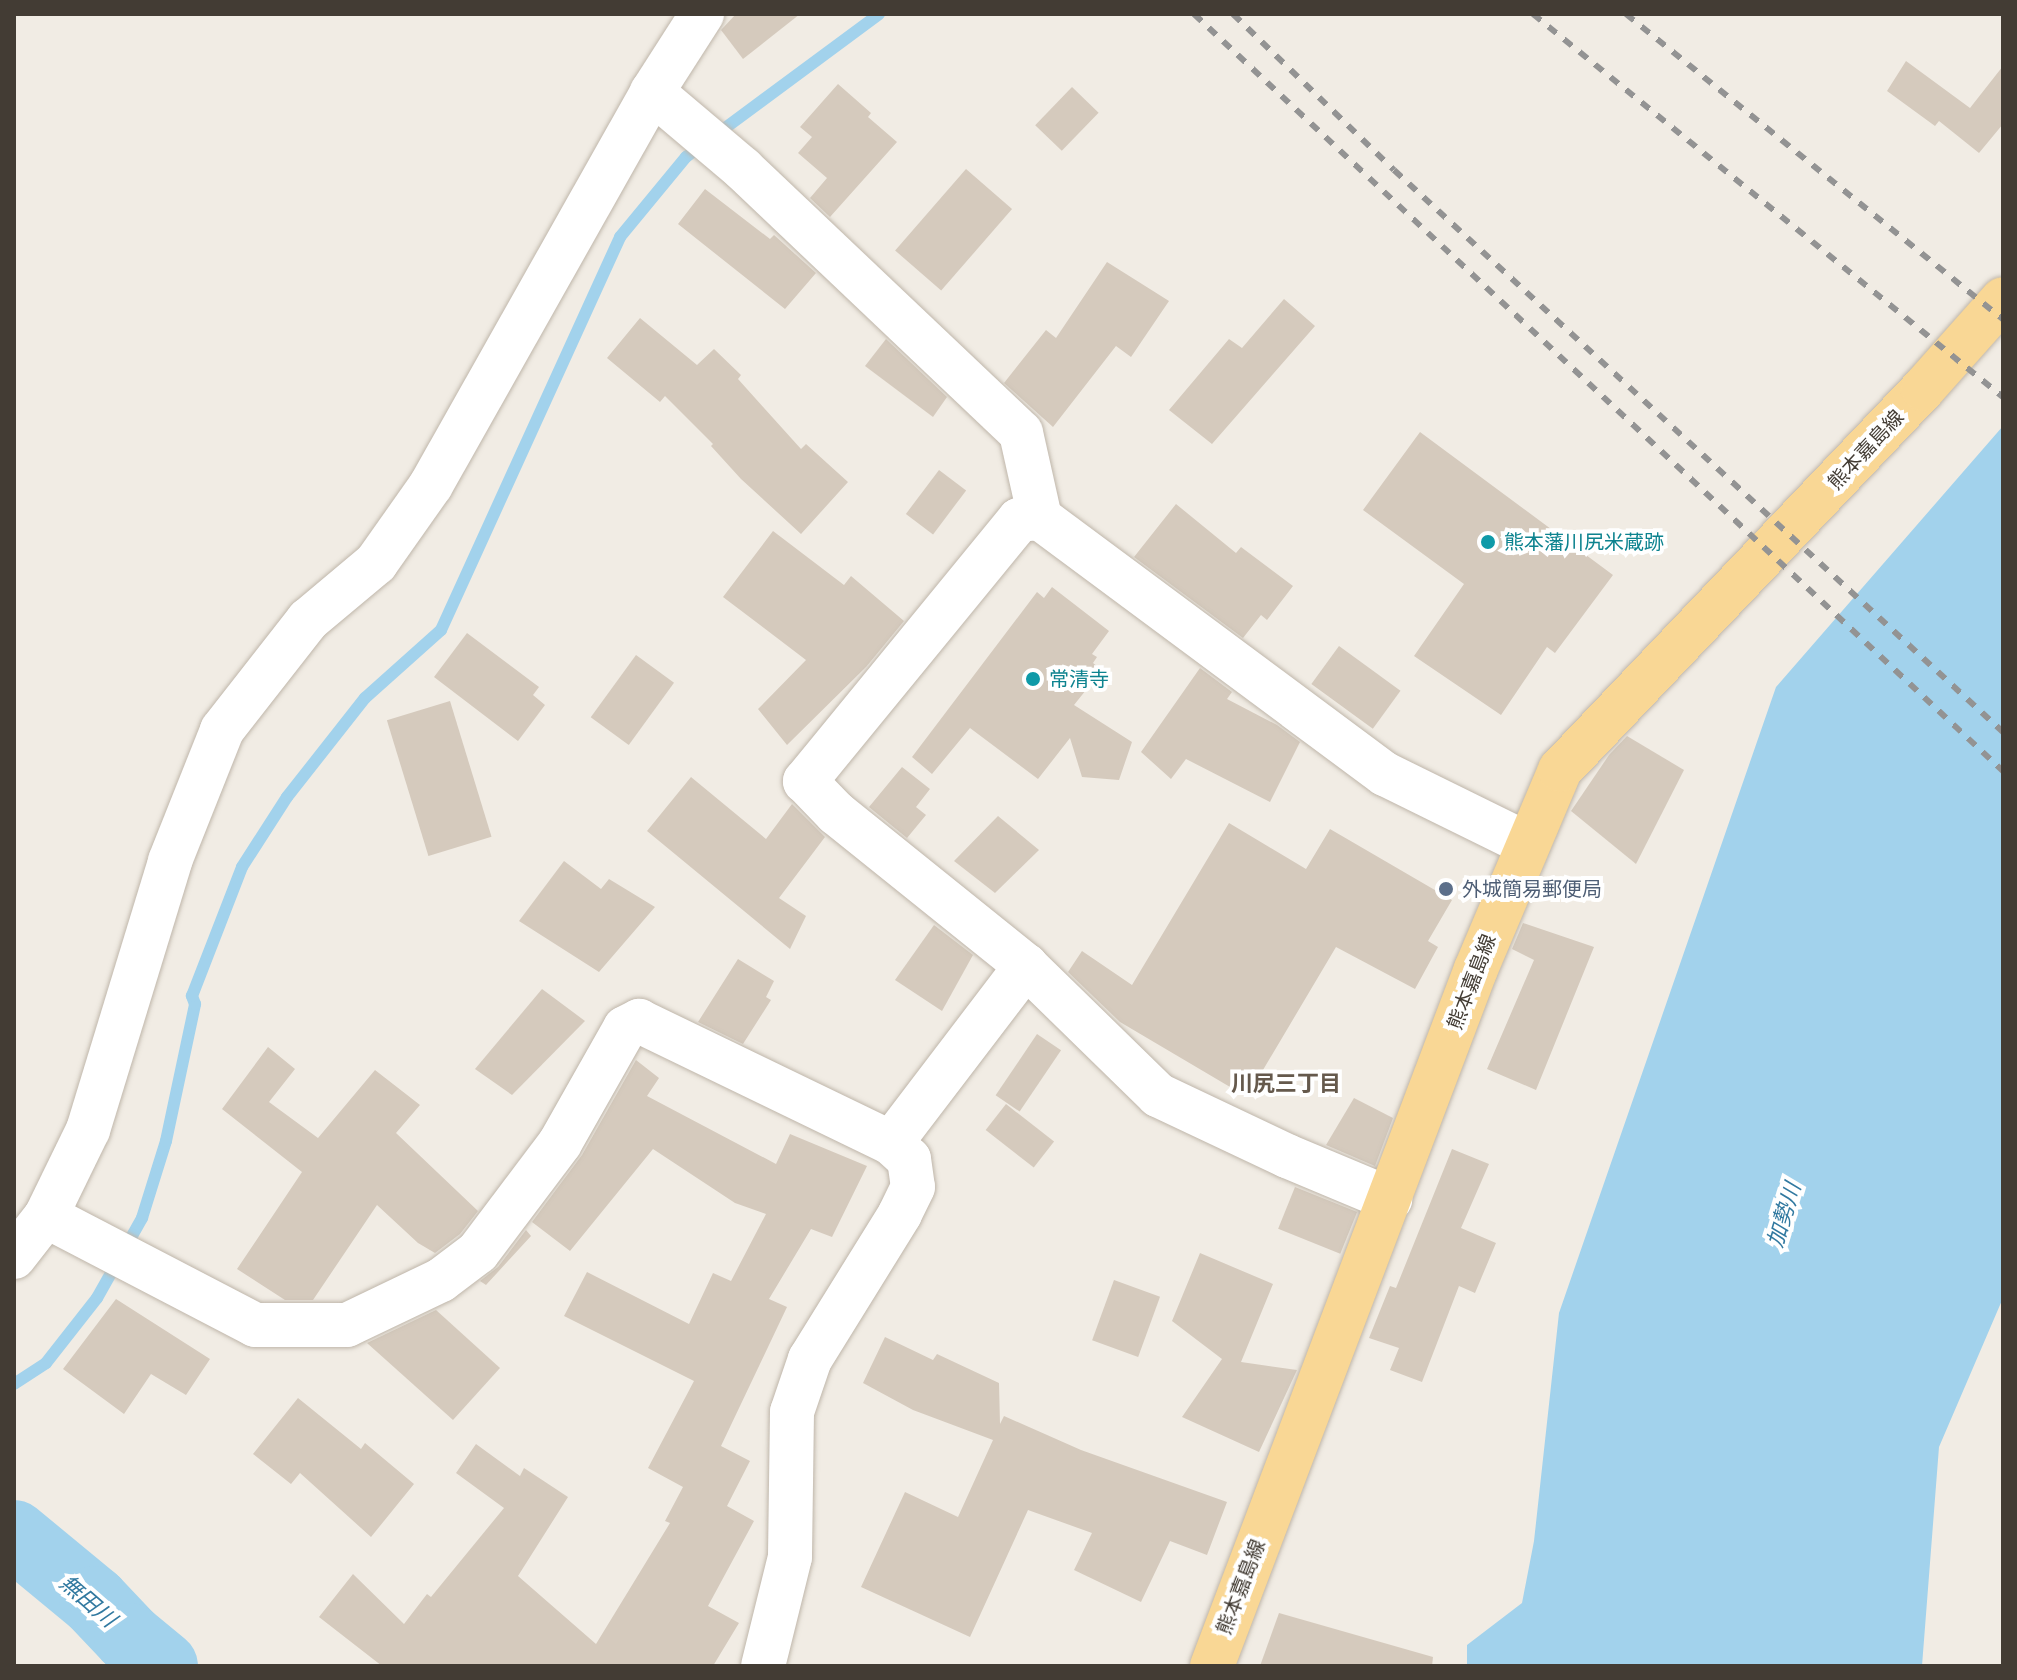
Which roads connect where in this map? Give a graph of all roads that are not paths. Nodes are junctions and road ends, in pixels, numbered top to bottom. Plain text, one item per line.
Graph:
1 (702, 14) edge
2 (662, 100) junction
3 (2003, 299) edge
4 (1040, 518) junction
5 (1527, 844) junction
6 (1026, 966) junction
7 (891, 1143) junction
8 (1390, 1199) junction
9 (46, 1216) junction
10 (14, 1257) edge
11 (763, 1666) edge
12 (1212, 1666) edge

1 - 2 street
2 - 4 street
2 - 9 street
3 - 5 main road, 熊本嘉島線
4 - 5 street
4 - 6 street
5 - 8 main road, 熊本嘉島線
6 - 7 street
6 - 8 street
7 - 9 street
7 - 11 street
8 - 12 main road, 熊本嘉島線
9 - 10 street

